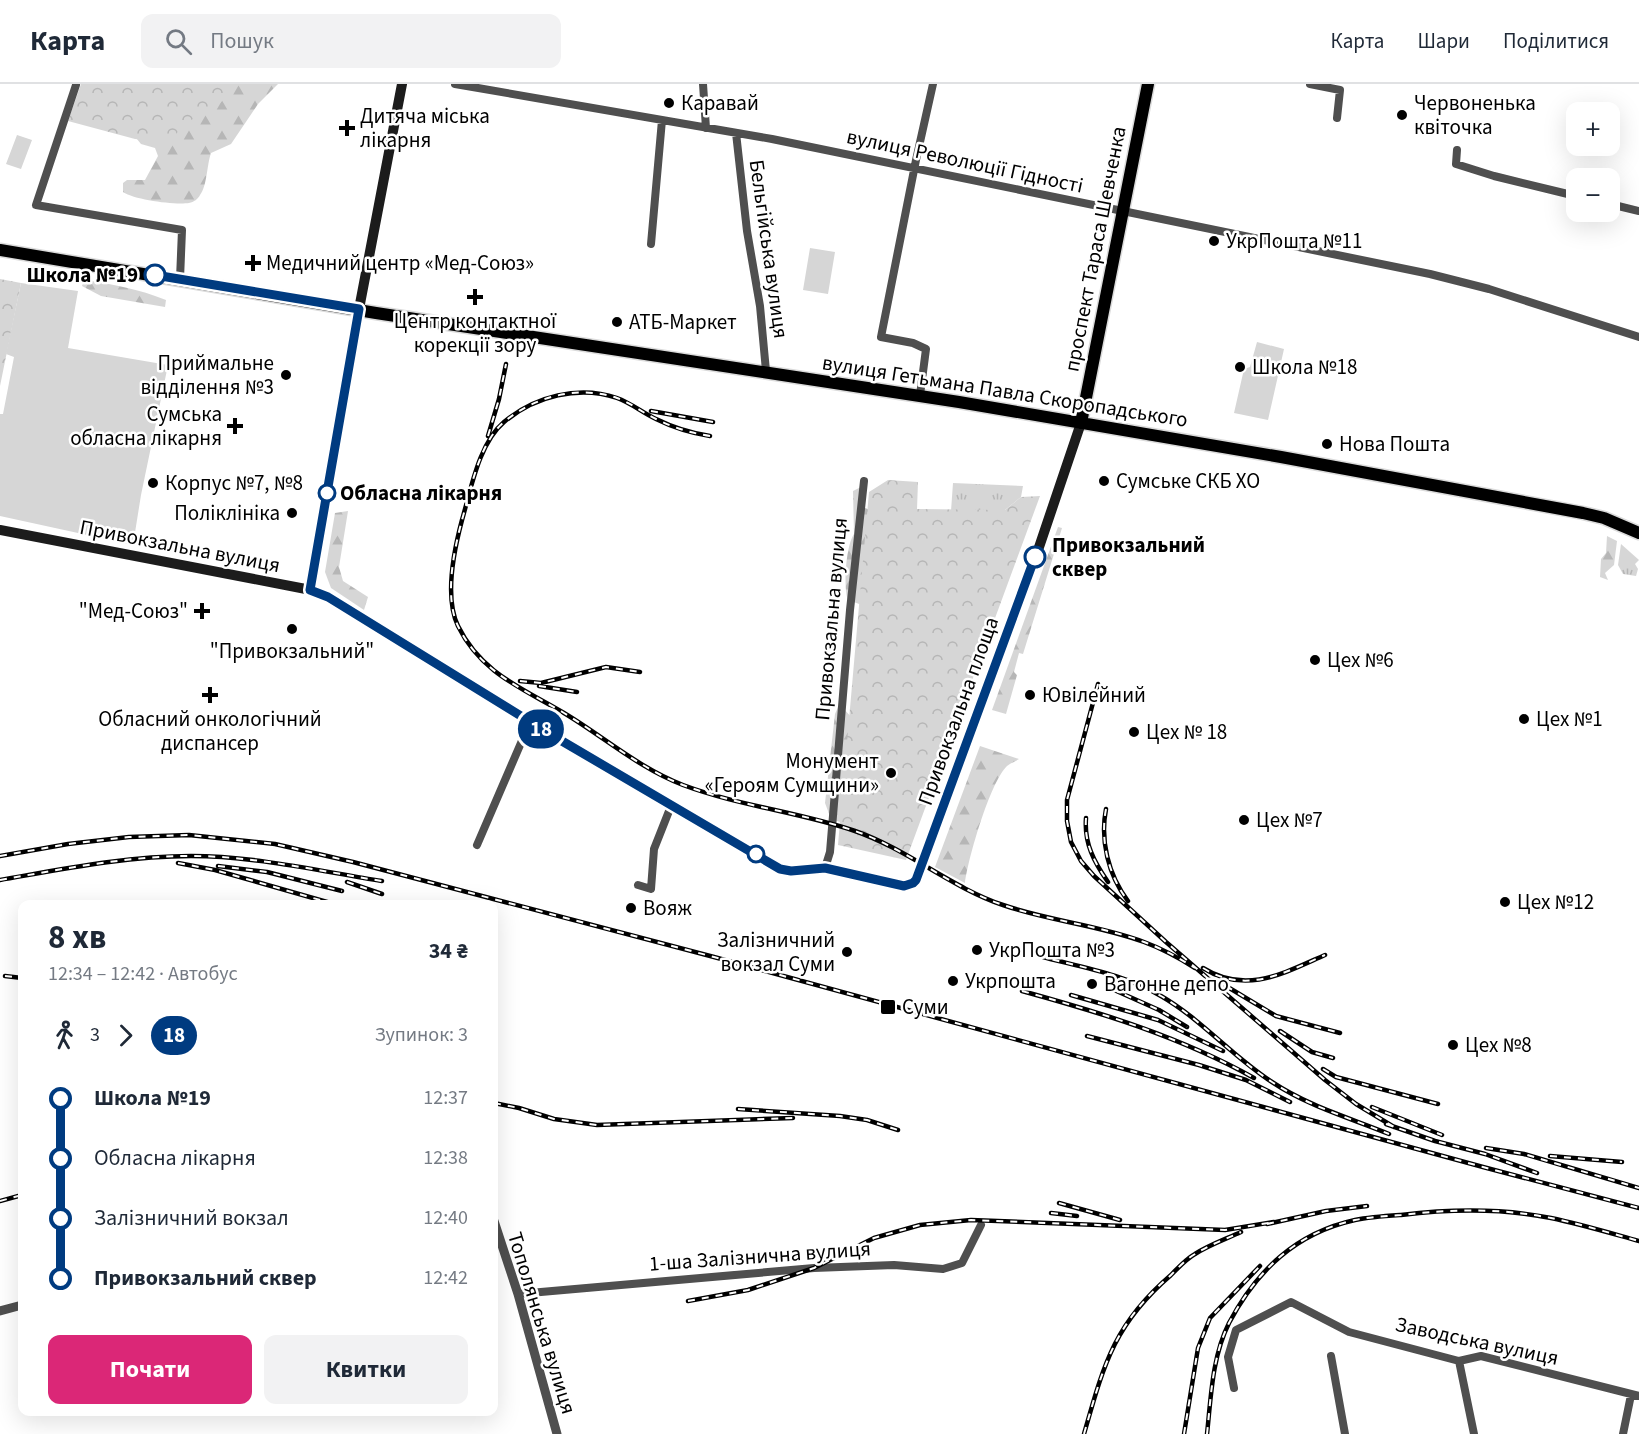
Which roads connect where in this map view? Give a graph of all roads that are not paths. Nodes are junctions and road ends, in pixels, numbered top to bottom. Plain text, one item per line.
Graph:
1 (402, 84) edge
2 (454, 84) edge
3 (703, 84) edge
4 (933, 84) edge
5 (1148, 84) edge
6 (1310, 84) edge
7 (75, 85) edge
8 (1337, 118) dead end
9 (662, 120) junction
10 (706, 128) junction
11 (736, 133) junction
12 (1457, 150) dead end
13 (914, 169) junction
14 (1566, 194) edge
15 (1620, 206) edge
16 (1639, 211) edge
17 (1122, 212) junction
18 (651, 244) dead end
19 (0, 250) edge
20 (180, 279) junction
21 (359, 309) junction
22 (1639, 337) edge
23 (766, 371) junction
24 (920, 395) junction
25 (1081, 423) junction
26 (864, 481) dead end
27 (0, 530) edge
28 (1639, 533) edge
29 (310, 590) junction
30 (530, 722) junction
31 (671, 806) junction
32 (477, 845) dead end
33 (825, 868) junction
34 (780, 869) joint
35 (638, 885) dead end
36 (981, 1225) dead end
37 (498, 1233) edge
38 (518, 1294) junction
39 (18, 1306) edge
40 (0, 1311) edge
41 (1331, 1356) dead end
42 (1459, 1361) junction
43 (1234, 1388) dead end
44 (1635, 1395) edge
45 (557, 1434) edge
46 (1345, 1434) edge
47 (1474, 1434) edge
48 (1623, 1434) edge

1 - 21 main road
2 - 9 street, вулиця Революції Гідності
3 - 10 street
4 - 13 street
5 - 17 main road, проспект Тараса Шевченка
6 - 8 street
7 - 20 street
9 - 10 street, вулиця Революції Гідності
9 - 18 street
10 - 11 street, вулиця Революції Гідності
11 - 13 street, вулиця Революції Гідності
11 - 23 street, Бельгійська вулиця
12 - 14 street
13 - 17 street, вулиця Революції Гідності
13 - 24 street
15 - 16 street
17 - 22 street, вулиця Революції Гідності
17 - 25 main road, проспект Тараса Шевченка
19 - 20 main road, вулиця Гетьмана Павла Скоропадського
20 - 21 main road, вулиця Гетьмана Павла Скоропадського
21 - 23 main road, вулиця Гетьмана Павла Скоропадського
21 - 29 main road
23 - 24 main road, вулиця Гетьмана Павла Скоропадського
24 - 25 main road, вулиця Гетьмана Павла Скоропадського
25 - 28 main road, вулиця Гетьмана Павла Скоропадського
25 - 33 main road, Привокзальна площа
26 - 33 street, Привокзальна вулиця
27 - 29 main road, Привокзальна вулиця
29 - 30 main road, Привокзальна вулиця
30 - 31 main road, Привокзальна вулиця
30 - 32 street
31 - 34 main road, Привокзальна вулиця
31 - 35 street
33 - 34 main road, Привокзальна площа
36 - 38 street, 1-ша Залізнична вулиця
37 - 38 street, Тополянська вулиця
38 - 45 street, Тополянська вулиця
39 - 40 street
41 - 46 street
42 - 43 street, Заводська вулиця
42 - 44 street, Заводська вулиця
42 - 47 street
44 - 48 street

